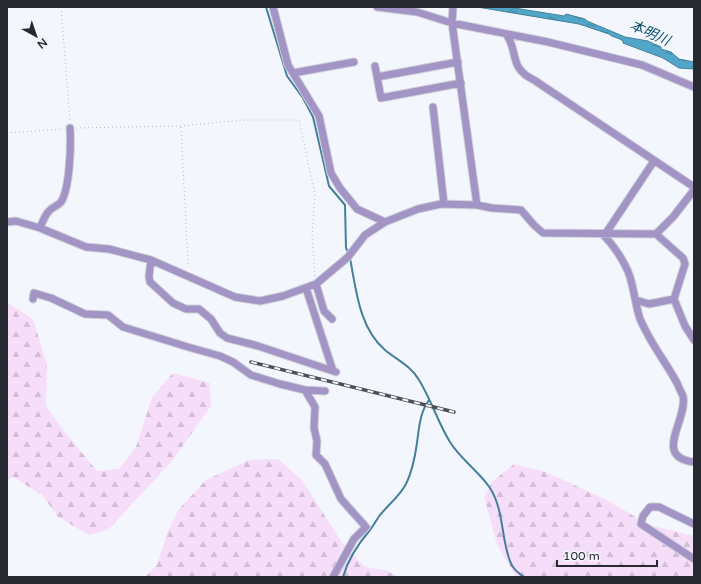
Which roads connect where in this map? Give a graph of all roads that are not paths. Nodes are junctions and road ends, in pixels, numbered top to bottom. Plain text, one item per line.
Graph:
1 (273, 7) edge
2 (377, 7) edge
3 (453, 7) edge
4 (452, 20) junction
5 (506, 34) junction
6 (354, 62) dead end
7 (458, 62) junction
8 (375, 66) dead end
9 (293, 73) junction
10 (377, 77) junction
11 (461, 83) junction
12 (694, 87) edge
13 (433, 107) dead end
14 (70, 128) road end
15 (654, 161) junction
16 (694, 189) edge
17 (444, 204) junction
18 (477, 205) junction
19 (7, 222) edge
20 (385, 222) junction
21 (40, 228) junction
22 (604, 234) junction
23 (656, 234) junction
24 (151, 260) junction
25 (316, 284) junction
26 (306, 288) junction
27 (33, 299) dead end
28 (674, 299) junction
29 (636, 300) junction
30 (332, 320) dead end
31 (694, 340) edge
32 (305, 390) junction
33 (325, 391) dead end
34 (694, 462) edge
35 (694, 524) edge
36 (694, 559) edge
37 (333, 577) edge

1 - 9 street
2 - 4 street
3 - 4 street
4 - 5 street
4 - 7 street
5 - 12 street
5 - 15 street
6 - 9 street
7 - 10 street
7 - 11 street
8 - 10 street
9 - 20 street
10 - 11 street
11 - 18 street
13 - 17 street
14 - 21 street
15 - 16 street
15 - 22 street
16 - 23 street
17 - 18 street
17 - 20 street
18 - 22 street
19 - 21 street
20 - 25 street
21 - 24 street
22 - 23 street
22 - 29 street
23 - 28 street
24 - 26 street
24 - 26 street
25 - 26 street
25 - 30 street
27 - 32 street
28 - 29 street
28 - 31 street
29 - 34 street
32 - 33 street
32 - 37 street
35 - 36 street

